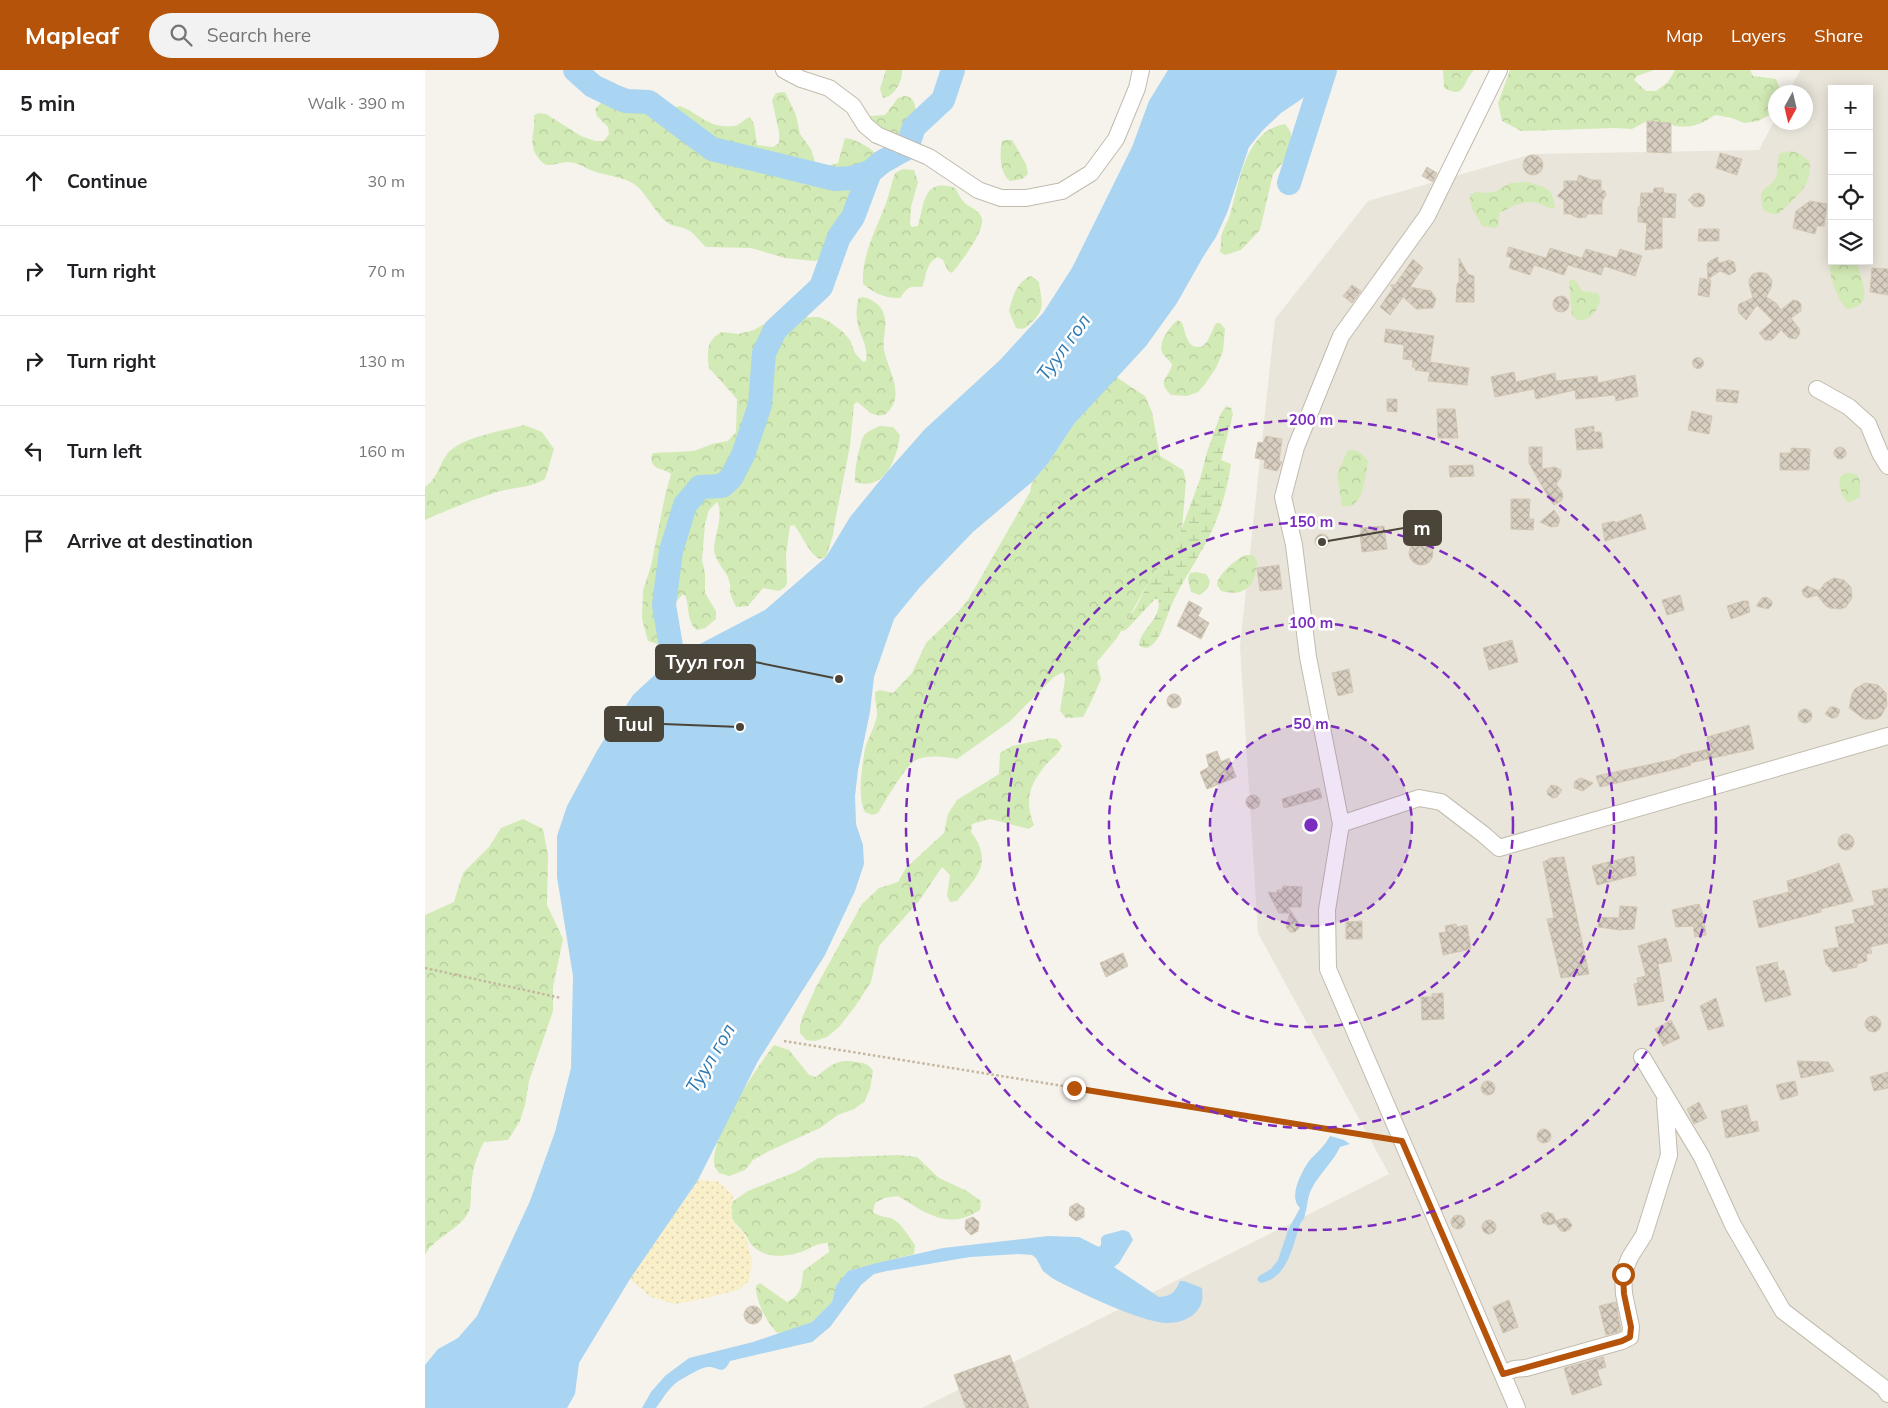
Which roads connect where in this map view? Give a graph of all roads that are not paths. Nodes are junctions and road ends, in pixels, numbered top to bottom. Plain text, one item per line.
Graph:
1 (784, 70) edge
2 (1141, 70) edge
3 (1499, 70) edge
4 (1817, 389) dead end
5 (1888, 466) edge
6 (1888, 736) edge
7 (1341, 824) junction
8 (1642, 1057) dead end
9 (1664, 1096) junction
10 (1503, 1374) junction
11 (1888, 1394) edge
12 (1517, 1408) edge

1 - 2 street
3 - 7 street
4 - 5 street
6 - 7 street
7 - 10 street
8 - 9 street
9 - 10 street
9 - 11 street
10 - 12 street

